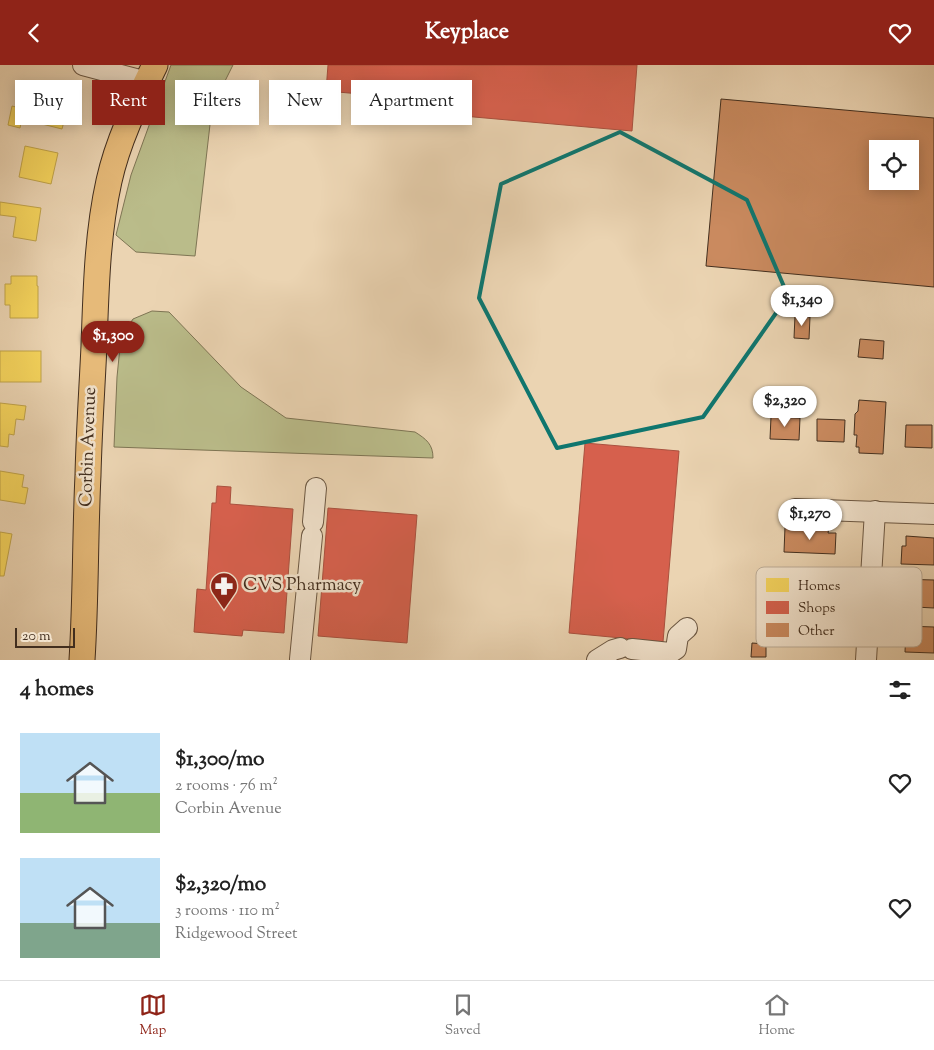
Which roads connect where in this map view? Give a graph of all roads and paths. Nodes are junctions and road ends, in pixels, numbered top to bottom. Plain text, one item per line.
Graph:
1 (83, 65) edge
2 (151, 73) edge
3 (316, 489) dead end
4 (795, 509) dead end
5 (875, 511) junction
6 (934, 514) edge
7 (872, 567) edge
8 (687, 628) dead end
9 (867, 647) edge
10 (300, 659) edge
11 (82, 660) edge
12 (598, 660) edge
13 (866, 660) edge

1 - 2 street
2 - 11 main road, Corbin Avenue
3 - 10 street
4 - 5 street
5 - 6 street
5 - 7 street
8 - 12 street
9 - 13 street

